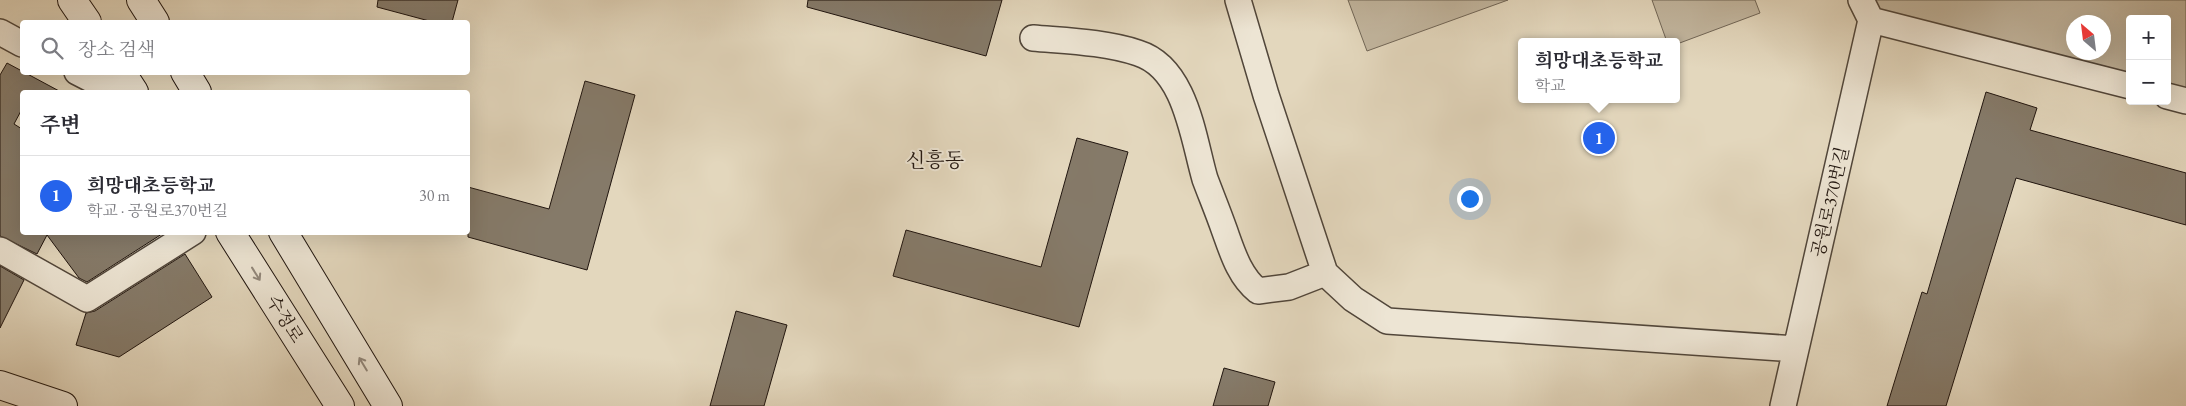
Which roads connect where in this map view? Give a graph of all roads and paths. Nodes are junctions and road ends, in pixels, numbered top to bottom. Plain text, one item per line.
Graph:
1 (72, 0) edge
2 (141, 0) edge
3 (1238, 0) edge
4 (1866, 10) edge
5 (86, 20) edge
6 (154, 20) edge
7 (0, 32) edge
8 (1033, 38) dead end
9 (20, 43) edge
10 (83, 75) edge
11 (123, 75) edge
12 (187, 75) edge
13 (2126, 85) edge
14 (112, 90) edge
15 (133, 90) edge
16 (196, 90) edge
17 (2171, 97) edge
18 (2186, 100) edge
19 (188, 235) edge
20 (232, 235) edge
21 (284, 235) edge
22 (0, 250) edge
23 (1325, 273) junction
24 (1796, 349) junction
25 (0, 385) edge
26 (63, 406) edge
27 (340, 406) edge
28 (388, 406) edge
29 (1783, 406) edge

1 - 5 main road
2 - 6 main road
3 - 23 street
4 - 13 street
4 - 24 street, 공원로370번길
7 - 9 street
8 - 23 street
10 - 14 street
11 - 15 main road
12 - 16 main road
17 - 18 street
19 - 22 street
20 -> 27 main road, 수정로
28 -> 21 main road
23 - 24 street
24 - 29 street, 공원로370번길
25 - 26 main road

